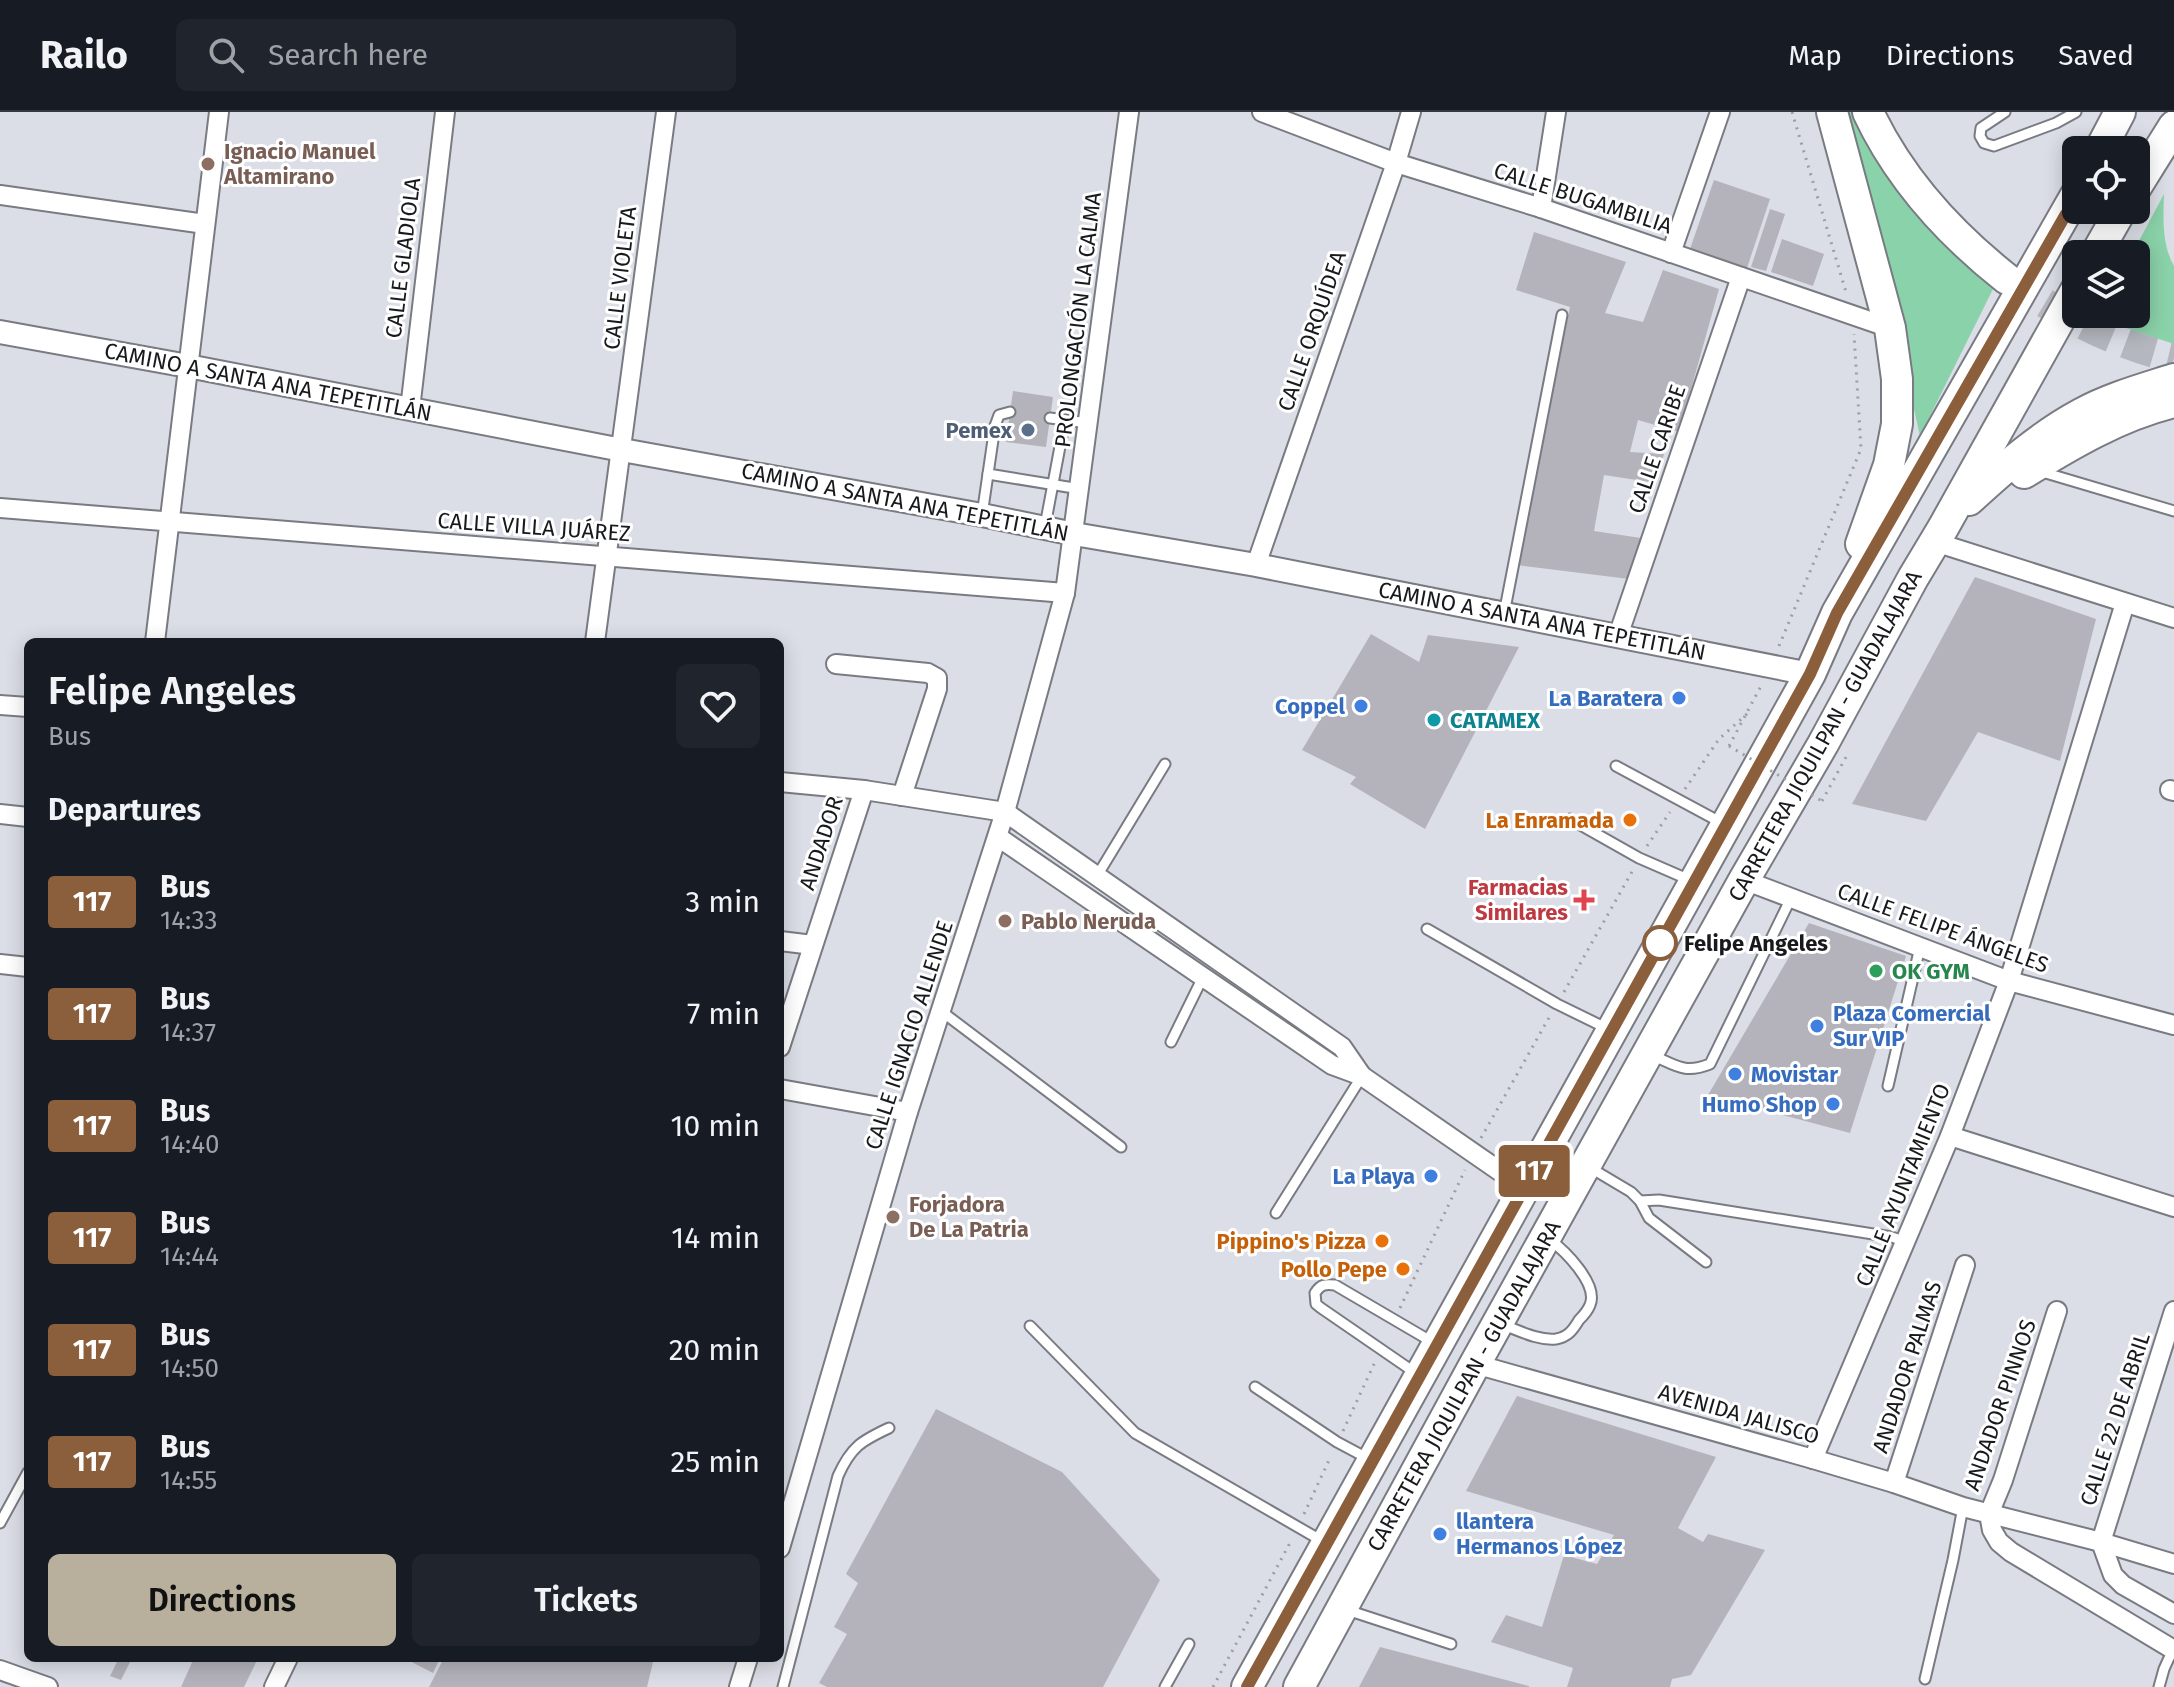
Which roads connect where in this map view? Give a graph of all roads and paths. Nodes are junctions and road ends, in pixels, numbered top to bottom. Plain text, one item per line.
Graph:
1 (205, 112) edge
2 (219, 112) edge
3 (445, 112) edge
4 (666, 112) edge
5 (1129, 112) edge
6 (1262, 112) edge
7 (1411, 112) edge
8 (1556, 112) edge
9 (1720, 112) edge
10 (1792, 112) edge
11 (1832, 112) edge
12 (1868, 112) edge
13 (2005, 112) edge
14 (2076, 112) edge
15 (2120, 112) edge
16 (2174, 126) edge
17 (2107, 136) edge
18 (1396, 163) junction
19 (2150, 165) edge
20 (0, 195) edge
21 (1541, 208) junction
22 (2062, 220) edge
23 (205, 224) junction
24 (1671, 253) junction
25 (1741, 277) junction
26 (2007, 279) tunnel mouth
27 (1562, 315) dead end
28 (1853, 315) junction
29 (2062, 315) edge
30 (1890, 328) junction
31 (0, 332) edge
32 (188, 366) junction
33 (2174, 379) edge
34 (2174, 402) edge
35 (410, 409) junction
36 (1010, 412) dead end
37 (1050, 418) dead end
38 (1065, 420) junction
39 (1088, 423) junction
40 (622, 450) junction
41 (2032, 468) junction
42 (988, 474) junction
43 (1053, 484) junction
44 (1080, 489) junction
45 (0, 508) edge
46 (2174, 511) edge
47 (982, 515) junction
48 (169, 522) junction
49 (1045, 528) junction
50 (1074, 534) junction
51 (1939, 535) junction
52 (608, 557) junction
53 (1256, 565) junction
54 (1065, 593) junction
55 (2125, 603) junction
56 (1837, 613) junction
57 (1504, 614) junction
58 (2174, 618) edge
59 (1618, 636) junction
60 (155, 638) edge
61 (596, 638) edge
62 (836, 664) dead end
63 (1771, 666) junction
64 (1810, 674) junction
65 (0, 705) edge
66 (24, 707) edge
67 (1748, 713) junction
68 (1846, 757) dead end
69 (1165, 764) dead end
70 (1616, 766) dead end
71 (784, 782) edge
72 (864, 790) junction
73 (902, 796) junction
74 (1678, 801) junction
75 (1005, 812) junction
76 (0, 814) edge
77 (24, 817) edge
78 (1570, 819) dead end
79 (1725, 825) junction
80 (998, 837) junction
81 (1639, 858) junction
82 (1097, 876) junction
83 (1744, 880) junction
84 (1694, 882) junction
85 (1791, 898) junction
86 (1427, 929) dead end
87 (784, 941) edge
88 (813, 945) junction
89 (1920, 947) junction
90 (0, 964) edge
91 (24, 967) edge
92 (1203, 977) junction
93 (2009, 981) junction
94 (1557, 1004) junction
95 (941, 1011) junction
96 (2174, 1025) edge
97 (1611, 1031) junction
98 (784, 1035) edge
99 (1171, 1042) dead end
100 (1648, 1053) junction
101 (1362, 1076) junction
102 (1888, 1086) dead end
103 (784, 1090) edge
104 (908, 1112) junction
105 (1950, 1136) junction
106 (1121, 1147) dead end
107 (1473, 1152) junction
108 (1586, 1165) junction
109 (1524, 1188) junction
110 (1640, 1201) junction
111 (2174, 1207) edge
112 (1276, 1213) dead end
113 (1546, 1237) junction
114 (1906, 1242) junction
115 (1706, 1262) dead end
116 (1965, 1265) dead end
117 (2057, 1311) dead end
118 (2174, 1311) edge
119 (1395, 1319) junction
120 (1498, 1323) junction
121 (1030, 1326) dead end
122 (1437, 1345) junction
123 (1381, 1350) junction
124 (1475, 1364) junction
125 (1420, 1376) junction
126 (1255, 1387) dead end
127 (889, 1428) dead end
128 (1337, 1442) junction
129 (1813, 1459) junction
130 (1373, 1461) junction
131 (24, 1479) edge
132 (1894, 1483) junction
133 (1963, 1507) junction
134 (1989, 1514) junction
135 (0, 1523) edge
136 (1297, 1528) junction
137 (784, 1534) edge
138 (2101, 1542) junction
139 (1327, 1543) junction
140 (2174, 1564) edge
141 (1342, 1608) junction
142 (2174, 1614) edge
143 (1189, 1644) dead end
144 (1451, 1644) dead end
145 (2174, 1649) edge
146 (286, 1662) edge
147 (747, 1662) edge
148 (0, 1670) edge
149 (1925, 1679) dead end
150 (48, 1687) edge
151 (274, 1687) edge
152 (739, 1687) edge
153 (783, 1687) edge
154 (1165, 1687) edge
155 (1213, 1687) edge
156 (1247, 1687) edge
157 (1299, 1687) edge
158 (2159, 1687) edge

1 - 2 street
2 - 23 street
3 - 35 street, CALLE GLADIOLA
4 - 40 street, CALLE VIOLETA
5 - 39 street, PROLONGACIÓN LA CALMA
6 - 18 street, CALLE BUGAMBILIA
7 - 18 street, CALLE ORQUÍDEA
8 - 21 street
9 - 24 street
10 - 28 path
11 - 30 highway
12 - 26 highway
13 - 14 lane
15 - 17 highway
16 - 19 highway
18 - 21 street, CALLE BUGAMBILIA
18 - 53 street, CALLE ORQUÍDEA
20 - 23 street
21 - 24 street, CALLE BUGAMBILIA
22 - 56 highway, CARRETERA JIQUILPAN - GUADALAJARA
23 - 32 street
24 - 25 street, CALLE BUGAMBILIA
25 - 28 street, CALLE BUGAMBILIA
25 - 59 street, CALLE CARIBE
27 - 57 lane
28 - 30 street, CALLE BUGAMBILIA
28 - 63 path
29 - 51 highway, CARRETERA JIQUILPAN - GUADALAJARA
30 - 56 highway
31 - 32 street, CAMINO A SANTA ANA TEPETITLÁN
32 - 35 street, CAMINO A SANTA ANA TEPETITLÁN
32 - 48 street
33 - 51 highway
34 - 41 highway
35 - 40 street, CAMINO A SANTA ANA TEPETITLÁN
36 - 42 lane
37 - 38 lane
38 - 39 lane
38 - 43 lane
39 - 44 street, PROLONGACIÓN LA CALMA
40 - 47 street, CAMINO A SANTA ANA TEPETITLÁN
40 - 52 street, CALLE VIOLETA
41 - 46 lane
41 - 51 highway
42 - 43 lane
42 - 47 lane
43 - 44 lane
43 - 49 lane
44 - 50 street, PROLONGACIÓN LA CALMA
45 - 48 street, CALLE VILLA JUÁREZ
47 - 49 street, CAMINO A SANTA ANA TEPETITLÁN
48 - 52 street, CALLE VILLA JUÁREZ
48 - 60 street
49 - 50 street, CAMINO A SANTA ANA TEPETITLÁN
50 - 53 street, CAMINO A SANTA ANA TEPETITLÁN
50 - 54 street, CALLE IGNACIO ALLENDE
51 - 55 street
51 - 83 highway, CARRETERA JIQUILPAN - GUADALAJARA
52 - 54 street, CALLE VILLA JUÁREZ
52 - 61 street, CALLE VIOLETA
53 - 57 street, CAMINO A SANTA ANA TEPETITLÁN
54 - 75 street, CALLE IGNACIO ALLENDE
55 - 58 street
55 - 93 street, CALLE AYUNTAMIENTO
56 - 64 highway, CARRETERA JIQUILPAN - GUADALAJARA
57 - 59 street, CAMINO A SANTA ANA TEPETITLÁN
59 - 63 street, CAMINO A SANTA ANA TEPETITLÁN
62 - 73 street
63 - 64 street, CAMINO A SANTA ANA TEPETITLÁN
63 - 67 path
64 - 79 highway, CARRETERA JIQUILPAN - GUADALAJARA
65 - 66 street
67 - 68 path, bridge
67 - 74 path
69 - 82 lane
70 - 74 lane
71 - 72 street
72 - 73 street
72 - 88 street, ANDADOR
73 - 75 street
74 - 79 lane
74 - 81 path
75 - 80 street, CALLE IGNACIO ALLENDE
75 - 82 street
76 - 77 street
78 - 81 lane
79 - 84 highway, CARRETERA JIQUILPAN - GUADALAJARA
80 - 92 street
80 - 95 street, CALLE IGNACIO ALLENDE
81 - 84 lane
81 - 94 path
82 - 101 street
83 - 85 street, CALLE FELIPE ÁNGELES
83 - 100 highway, CARRETERA JIQUILPAN - GUADALAJARA
84 - 97 highway, CARRETERA JIQUILPAN - GUADALAJARA
85 - 89 street, CALLE FELIPE ÁNGELES
85 - 100 lane
86 - 94 lane
87 - 88 street
88 - 98 street, ANDADOR
89 - 93 street, CALLE FELIPE ÁNGELES
89 - 102 lane
90 - 91 street
92 - 99 lane
92 - 101 street
93 - 96 street, CALLE FELIPE ÁNGELES
93 - 105 street, CALLE AYUNTAMIENTO
94 - 97 lane
94 - 107 path
95 - 104 street, CALLE IGNACIO ALLENDE
95 - 106 lane
97 - 109 highway, CARRETERA JIQUILPAN - GUADALAJARA
100 - 108 highway, CARRETERA JIQUILPAN - GUADALAJARA
101 - 107 street
101 - 112 lane
103 - 104 street
104 - 137 street, CALLE IGNACIO ALLENDE
105 - 111 street
105 - 114 street, CALLE AYUNTAMIENTO
107 - 109 street
107 - 119 path
108 - 110 lane
108 - 113 highway, CARRETERA JIQUILPAN - GUADALAJARA
109 - 122 highway, CARRETERA JIQUILPAN - GUADALAJARA
110 - 114 lane
110 - 115 lane
113 - 120 highway, CARRETERA JIQUILPAN - GUADALAJARA
113 - 120 lane
114 - 129 street, CALLE AYUNTAMIENTO
116 - 132 street, ANDADOR PALMAS
117 - 134 street, ANDADOR PINNOS
118 - 138 street, CALLE 22 DE ABRIL
119 - 122 lane
119 - 123 lane
120 - 124 highway, CARRETERA JIQUILPAN - GUADALAJARA
121 - 136 lane
122 - 125 highway, CARRETERA JIQUILPAN - GUADALAJARA
123 - 125 lane
123 - 128 path
124 - 129 street, AVENIDA JALISCO
124 - 141 highway, CARRETERA JIQUILPAN - GUADALAJARA
125 - 130 highway, CARRETERA JIQUILPAN - GUADALAJARA
126 - 128 lane
127 - 153 lane
128 - 130 lane
128 - 136 path
129 - 132 street, AVENIDA JALISCO
130 - 139 highway, CARRETERA JIQUILPAN - GUADALAJARA
131 - 135 lane
132 - 133 street, AVENIDA JALISCO
133 - 134 street, AVENIDA JALISCO
133 - 149 lane
134 - 138 street, AVENIDA JALISCO
134 - 145 street
136 - 139 lane
136 - 155 path
138 - 140 street, AVENIDA JALISCO
138 - 142 street
139 - 156 highway, CARRETERA JIQUILPAN - GUADALAJARA
141 - 144 lane
141 - 157 highway, CARRETERA JIQUILPAN - GUADALAJARA
143 - 154 lane
145 - 158 lane
146 - 151 street
147 - 152 street
148 - 150 street

